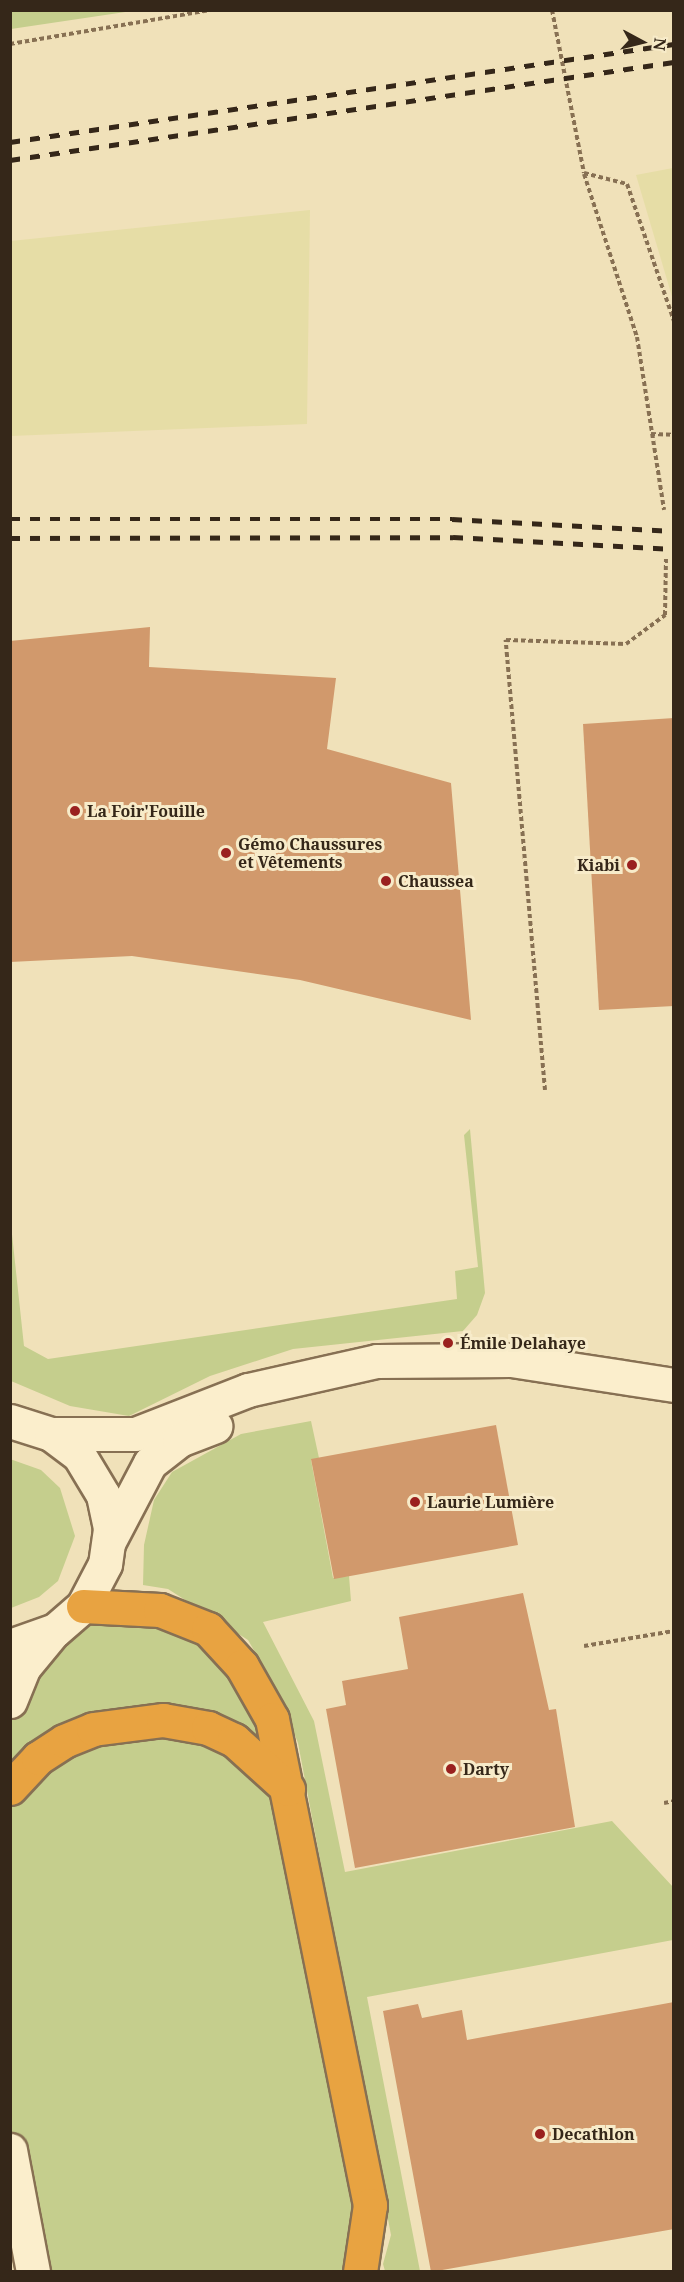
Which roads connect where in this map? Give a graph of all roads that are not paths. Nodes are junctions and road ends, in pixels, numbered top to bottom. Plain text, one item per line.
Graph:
1 (674, 1385) edge
2 (674, 1402) edge
3 (13, 1420) edge
4 (51, 1434) junction
5 (110, 1541) junction
6 (83, 1606) junction
7 (55, 1630) junction
8 (10, 1646) edge
9 (10, 1701) edge
10 (10, 1788) edge
11 (288, 1789) junction
12 (10, 2150) edge
13 (33, 2271) edge
14 (360, 2271) edge

1 - 4 street
2 - 5 street
3 - 4 street
4 - 5 street
5 - 6 street
6 - 7 street
6 - 11 highway
7 - 8 street
7 - 9 street
10 - 11 highway
11 - 14 highway
12 - 13 street

